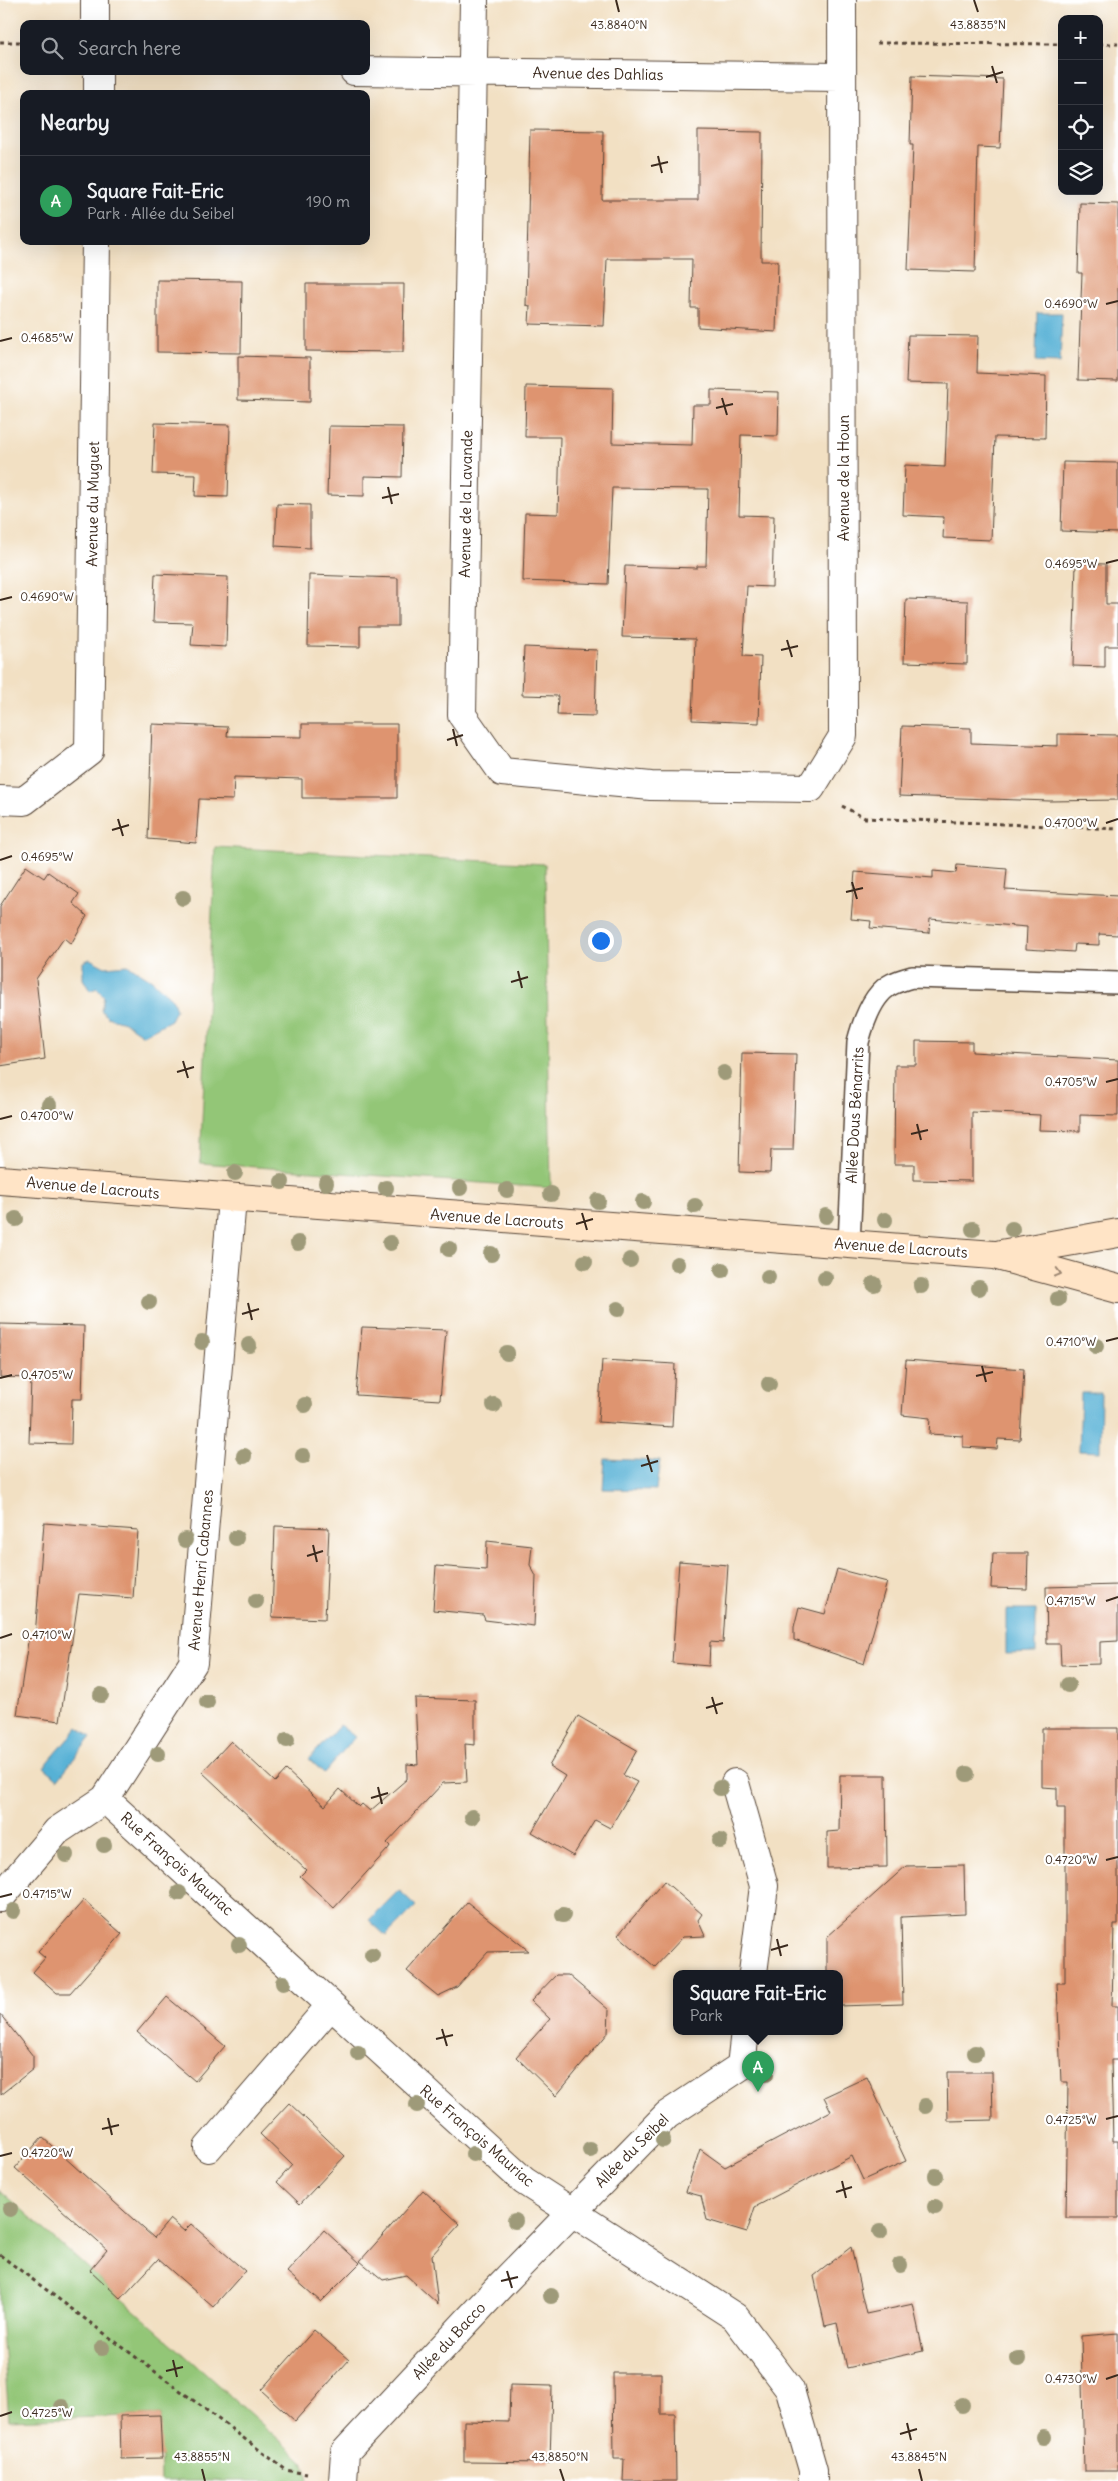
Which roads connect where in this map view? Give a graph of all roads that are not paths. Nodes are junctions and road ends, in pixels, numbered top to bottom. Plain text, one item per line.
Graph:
1 (95, 0) edge
2 (474, 0) edge
3 (842, 0) edge
4 (95, 20) edge
5 (370, 71) edge
6 (474, 73) junction
7 (98, 75) edge
8 (841, 77) junction
9 (98, 90) edge
10 (96, 245) edge
11 (811, 788) joint
12 (0, 800) edge
13 (1118, 983) edge
14 (0, 1180) edge
15 (232, 1199) junction
16 (1118, 1233) edge
17 (849, 1244) junction
18 (994, 1255) junction
19 (1118, 1289) edge
20 (735, 1782) dead end
21 (105, 1799) junction
22 (0, 1898) edge
23 (753, 1970) edge
24 (331, 2005) junction
25 (745, 2035) edge
26 (208, 2148) dead end
27 (573, 2211) junction
28 (343, 2481) edge
29 (813, 2481) edge

1 - 4 street
2 - 6 street, Avenue de la Lavande
3 - 8 street, Avenue de la Houn
5 - 6 street, Avenue des Dahlias
6 - 8 street, Avenue des Dahlias
6 - 11 street, Avenue de la Lavande
7 - 9 street
8 - 11 street, Avenue de la Houn
10 - 12 street, Avenue du Muguet
13 - 17 lane, Allée Dous Bénarrits
14 - 15 street, Avenue de Lacrouts
15 - 17 street, Avenue de Lacrouts
15 - 21 street, Avenue Henri Cabannes
16 - 18 street, Avenue de Lacrouts
17 - 18 street, Avenue de Lacrouts
18 -> 19 street, Avenue de Lacrouts
20 - 23 street
21 - 22 street, Avenue Henri Cabannes
21 - 24 street, Rue François Mauriac
24 - 26 street
24 - 27 street, Rue François Mauriac
25 - 27 street, Allée du Seibel
27 - 28 street, Allée du Bacco
27 - 29 street, Rue François Mauriac

